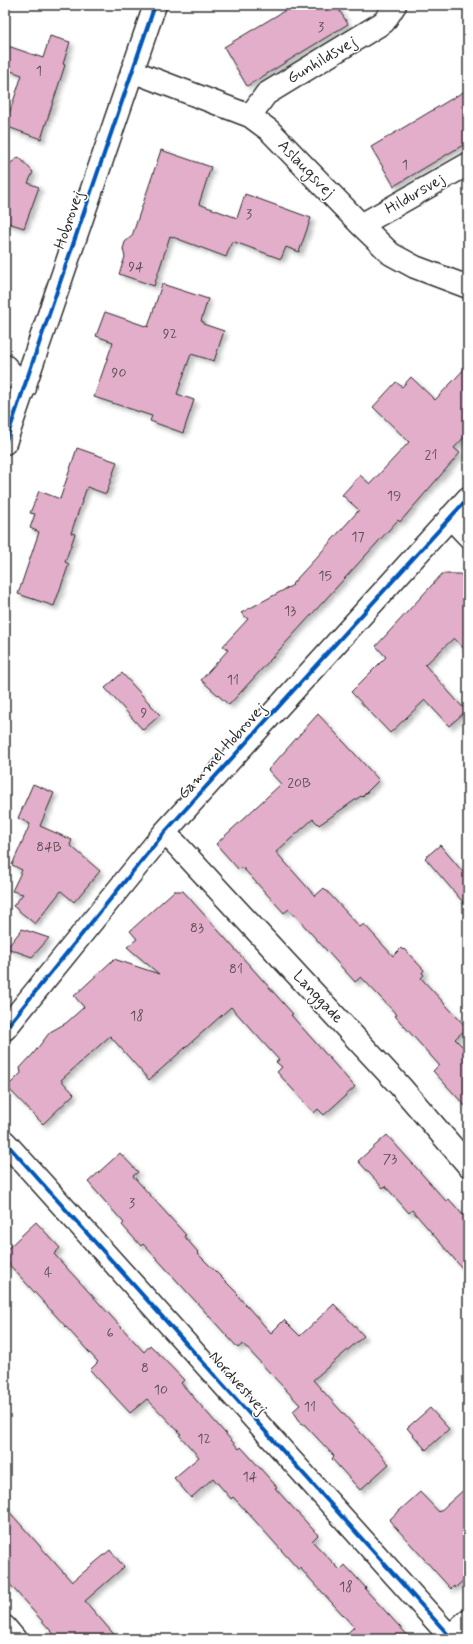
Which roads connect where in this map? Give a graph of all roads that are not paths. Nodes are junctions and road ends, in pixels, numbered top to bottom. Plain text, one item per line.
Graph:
1 (155, 5) edge
2 (395, 5) edge
3 (132, 71) junction
4 (250, 116) junction
5 (468, 164) edge
6 (361, 225) junction
7 (468, 287) edge
8 (5, 366) edge
9 (25, 388) junction
10 (5, 443) edge
11 (468, 498) edge
12 (450, 517) junction
13 (468, 536) edge
14 (164, 833) junction
15 (5, 1029) edge
16 (5, 1142) edge
17 (468, 1165) edge
18 (468, 1620) edge
19 (5, 1627) edge
20 (450, 1638) edge
21 (15, 1639) edge

1 - 3 street, Hobrovej
2 - 4 street, Gunhildsvej
3 - 4 street, Aslaugsvej
3 - 9 street, Hobrovej
4 - 6 street, Aslaugsvej
5 - 6 street, Hildursvej
6 - 7 street, Aslaugsvej
8 - 9 street
9 - 10 street, Hobrovej
11 - 12 street, Gammel Hobrovej
12 - 13 street
12 - 14 street, Gammel Hobrovej
14 - 15 street, Gammel Hobrovej
14 - 17 street, Langgade
16 - 20 street, Nordvestvej
18 - 20 street
19 - 21 street

